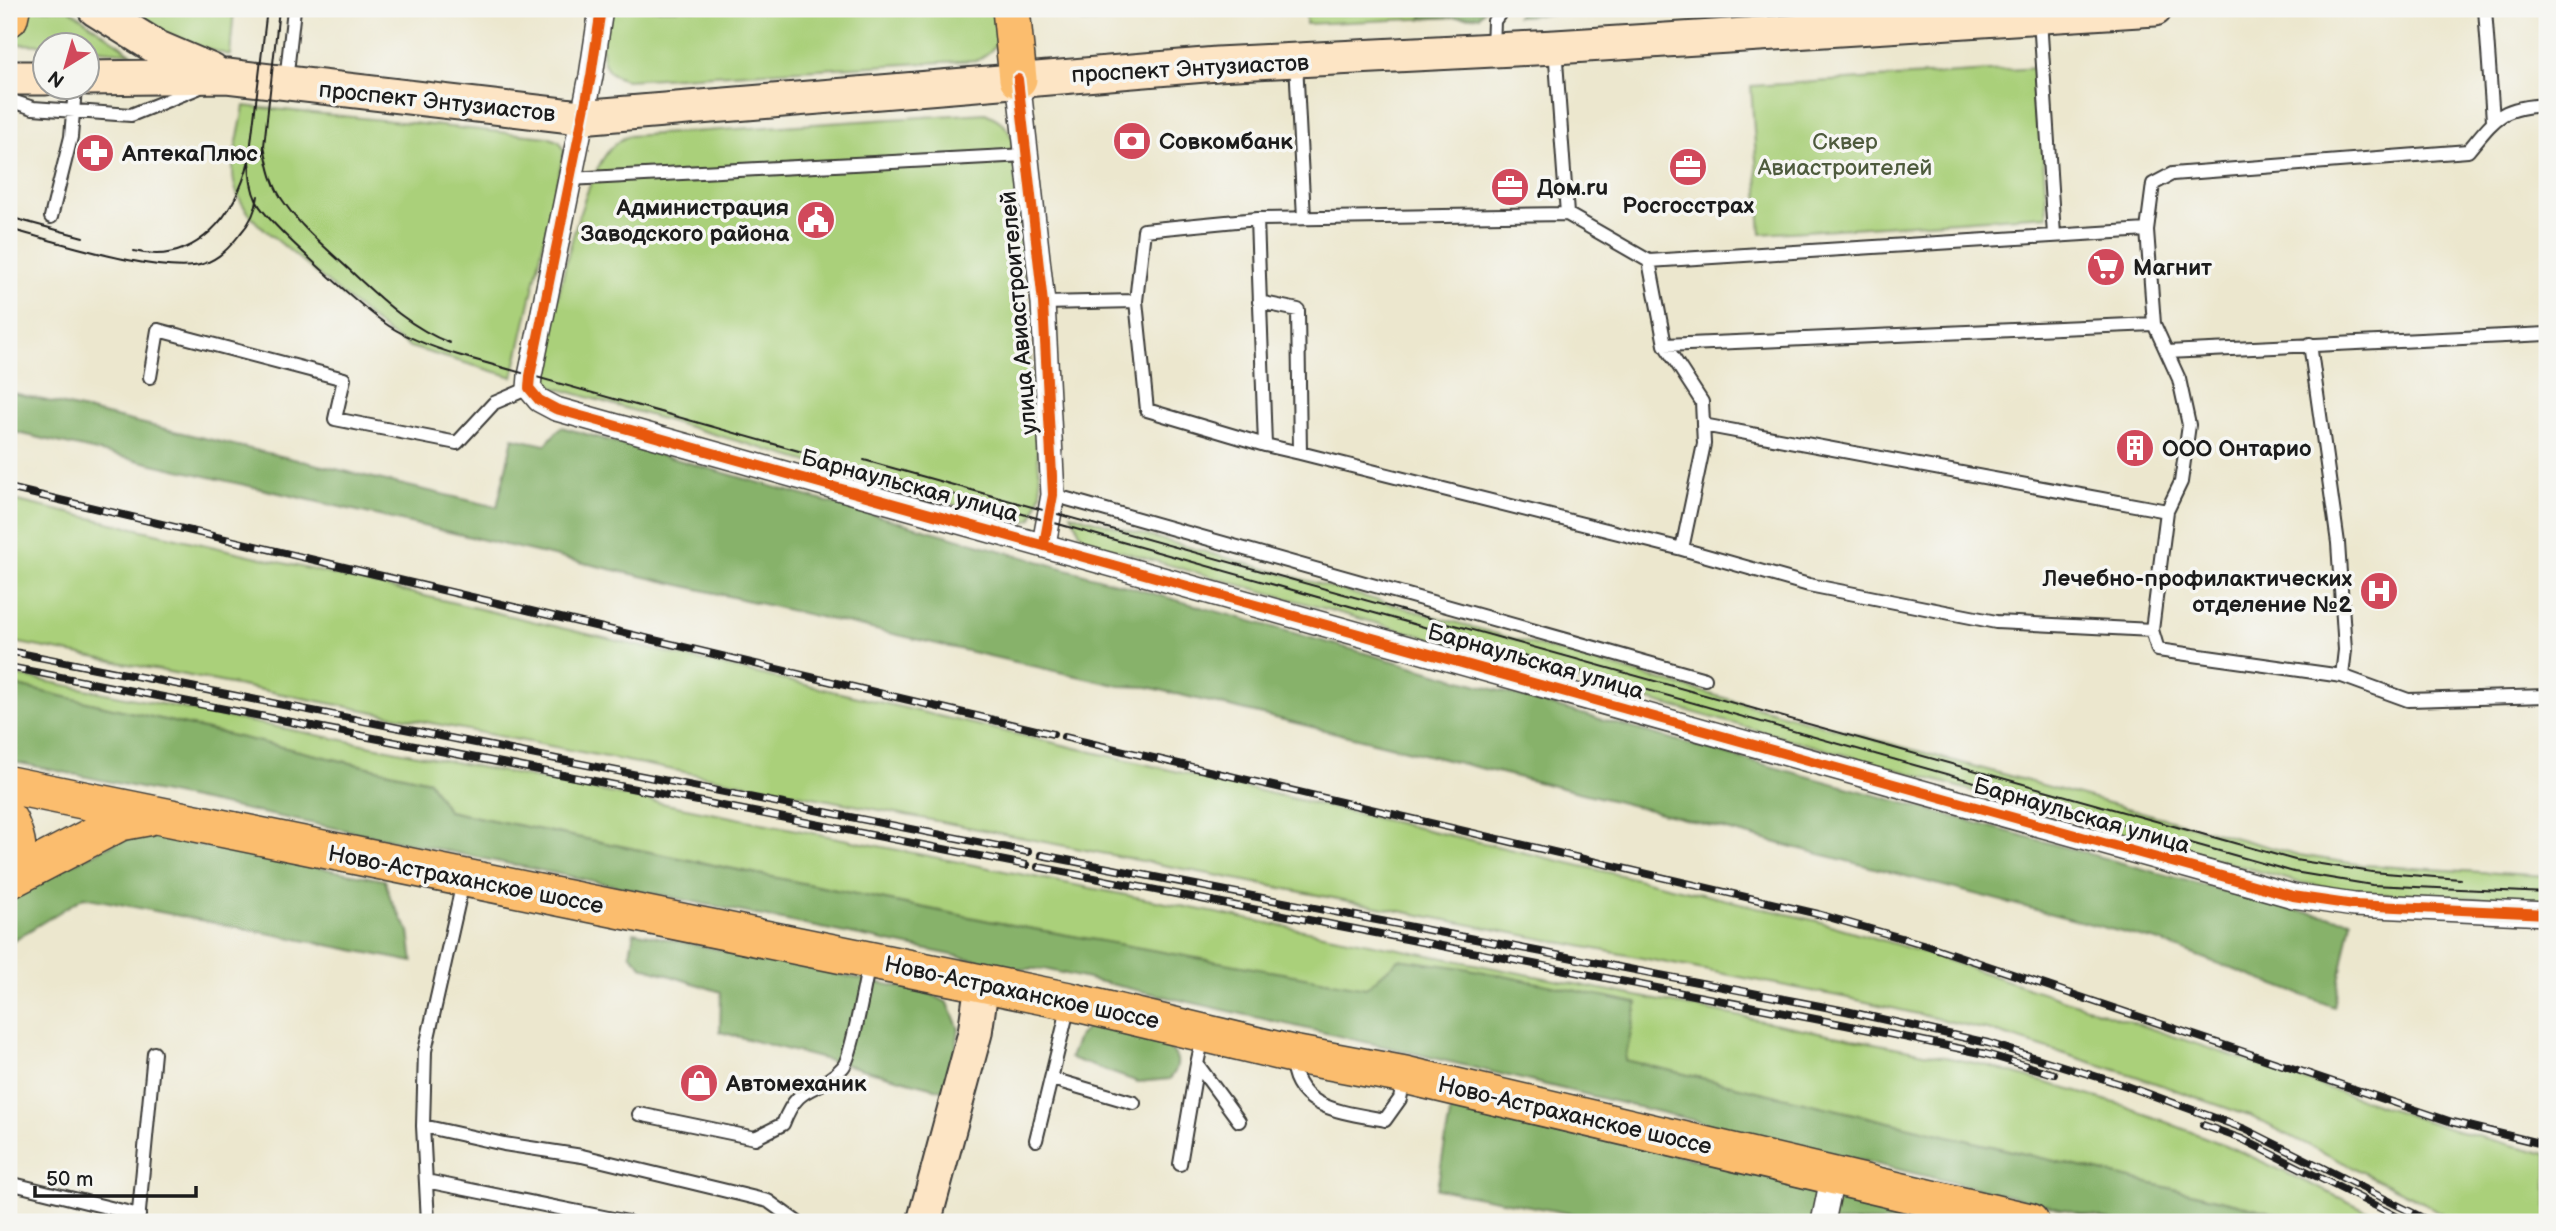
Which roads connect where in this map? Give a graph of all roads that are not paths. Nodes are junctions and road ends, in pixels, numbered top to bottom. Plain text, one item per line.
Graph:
1 (11, 9) edge
2 (95, 9) edge
3 (294, 9) edge
4 (601, 9) edge
5 (1011, 9) edge
6 (1503, 9) edge
7 (2155, 9) edge
8 (2485, 9) edge
9 (2040, 16) junction
10 (9, 18) edge
11 (1555, 47) junction
12 (1493, 50) junction
13 (1296, 62) junction
14 (227, 76) junction
15 (9, 78) edge
16 (32, 78) edge
17 (102, 78) edge
18 (1018, 79) junction
19 (285, 84) junction
20 (9, 100) edge
21 (74, 102) edge
22 (2547, 105) edge
23 (74, 111) junction
24 (580, 117) junction
25 (2493, 120) junction
26 (1026, 155) junction
27 (569, 179) junction
28 (1567, 214) junction
29 (51, 217) dead end
30 (1304, 218) junction
31 (1257, 219) junction
32 (2147, 230) junction
33 (2054, 235) junction
34 (1649, 261) junction
35 (1136, 301) junction
36 (1259, 302) junction
37 (1043, 303) junction
38 (2154, 324) junction
39 (2547, 334) edge
40 (2309, 344) junction
41 (1665, 345) junction
42 (2167, 352) junction
43 (150, 376) dead end
44 (529, 388) junction
45 (1703, 425) junction
46 (1265, 445) junction
47 (1300, 453) junction
48 (1053, 495) junction
49 (2167, 511) junction
50 (1044, 544) junction
51 (1682, 549) junction
52 (2152, 630) junction
53 (2342, 676) junction
54 (1704, 679) dead end
55 (2547, 696) edge
56 (9, 785) edge
57 (151, 816) junction
58 (9, 821) edge
59 (9, 871) edge
60 (464, 878) junction
61 (9, 880) edge
62 (2547, 914) edge
63 (870, 959) junction
64 (982, 983) junction
65 (1069, 1001) junction
66 (1200, 1048) junction
67 (154, 1053) dead end
68 (1292, 1054) junction
69 (1405, 1076) junction
70 (1052, 1079) junction
71 (1134, 1103) dead end
72 (639, 1114) dead end
73 (1239, 1121) dead end
74 (423, 1126) junction
75 (1036, 1140) dead end
76 (1180, 1164) dead end
77 (1833, 1174) junction
78 (426, 1181) junction
79 (9, 1183) edge
80 (139, 1219) edge
81 (428, 1222) edge
82 (628, 1222) edge
83 (797, 1222) edge
84 (924, 1222) edge
85 (1823, 1222) edge
86 (2030, 1222) edge

1 - 10 main road
2 - 14 main road, проспект Энтузиастов
3 - 19 lane
4 - 24 street
5 - 18 main road, улица Авиастроителей
6 - 12 lane
7 - 9 main road, проспект Энтузиастов
8 - 25 lane
9 - 11 main road, проспект Энтузиастов
9 - 33 lane
11 - 12 main road, проспект Энтузиастов
11 - 28 lane
12 - 13 main road, проспект Энтузиастов
13 - 18 main road, проспект Энтузиастов
13 - 30 lane
14 - 17 main road, проспект Энтузиастов
14 - 19 main road, проспект Энтузиастов
14 - 23 lane
15 - 16 main road
18 - 24 main road, проспект Энтузиастов
18 - 26 street, улица Авиастроителей
19 - 24 main road, проспект Энтузиастов
20 - 23 lane
21 - 23 lane
22 - 25 lane
23 - 29 lane
24 - 27 street
25 - 32 lane
26 - 27 lane
26 - 37 street, улица Авиастроителей
27 - 44 street
28 - 30 lane
28 - 34 lane
30 - 31 lane
31 - 35 lane
31 - 36 lane
32 - 33 lane
32 - 38 lane
33 - 34 lane
34 - 41 lane
35 - 37 lane
35 - 46 lane
36 - 46 lane
36 - 47 lane
37 - 48 street, улица Авиастроителей
38 - 41 lane
38 - 42 lane
39 - 40 lane
40 - 42 lane
40 - 53 lane
41 - 45 lane
42 - 49 lane
43 - 44 lane
44 - 50 street, Барнаульская улица
45 - 49 lane
45 - 51 lane
46 - 47 lane
47 - 51 lane
48 - 50 street, улица Авиастроителей
48 - 54 lane
49 - 52 lane
50 - 62 street, Барнаульская улица
51 - 52 lane
52 - 53 lane
53 - 55 lane
56 - 57 main road, Ново-Астраханское шоссе
57 - 60 main road, Ново-Астраханское шоссе
57 - 61 main road
58 - 59 main road
60 - 63 main road, Ново-Астраханское шоссе
60 - 74 lane
63 - 64 main road, Ново-Астраханское шоссе
63 - 72 lane
64 - 65 main road, Ново-Астраханское шоссе
64 - 84 main road
65 - 66 main road, Ново-Астраханское шоссе
65 - 70 lane
66 - 68 main road, Ново-Астраханское шоссе
66 - 73 lane
66 - 76 lane
67 - 80 lane
68 - 69 main road, Ново-Астраханское шоссе
68 - 69 lane
69 - 77 main road, Ново-Астраханское шоссе
70 - 71 lane
70 - 75 lane
74 - 78 lane
74 - 83 lane
77 - 85 street
77 - 86 main road, Ново-Астраханское шоссе
78 - 81 lane
78 - 82 lane
79 - 80 lane

